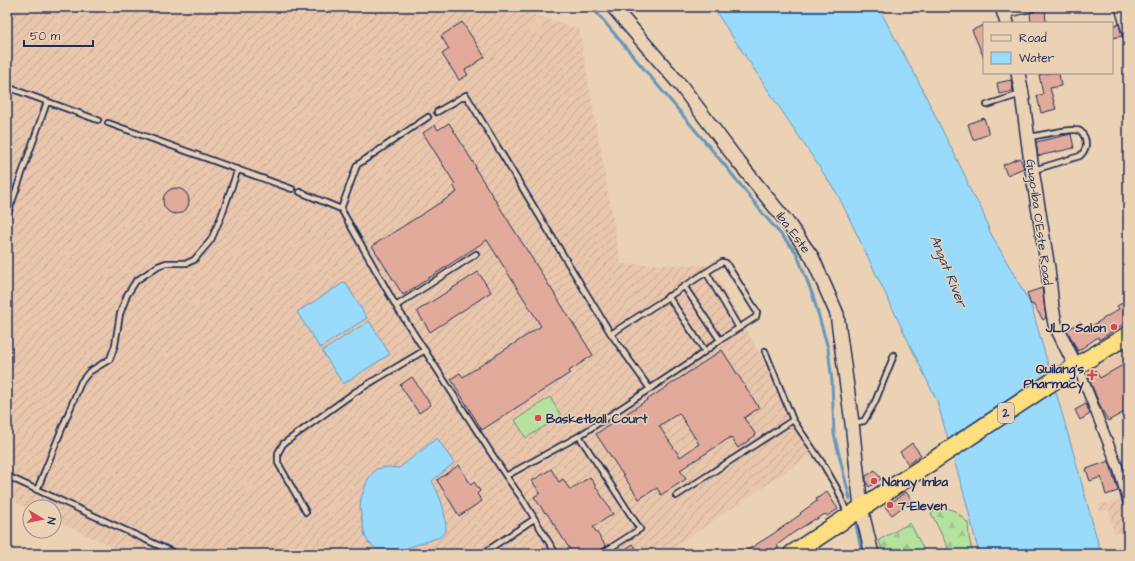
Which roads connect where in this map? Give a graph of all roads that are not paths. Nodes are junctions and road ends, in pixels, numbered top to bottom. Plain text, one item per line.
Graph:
1 (614, 7) edge
2 (1031, 7) edge
3 (1120, 7) edge
4 (1005, 14) edge
5 (1128, 36) edge
6 (1018, 74) edge
7 (7, 88) edge
8 (1022, 94) junction
9 (47, 102) junction
10 (987, 105) dead end
11 (438, 112) dead end
12 (428, 117) dead end
13 (98, 120) dead end
14 (108, 123) dead end
15 (1028, 138) junction
16 (238, 169) junction
17 (1032, 170) junction
18 (292, 189) dead end
19 (300, 192) dead end
20 (341, 209) junction
21 (7, 216) edge
22 (476, 254) dead end
23 (706, 272) junction
24 (684, 286) junction
25 (668, 296) junction
26 (396, 306) junction
27 (739, 328) junction
28 (611, 334) junction
29 (1128, 335) edge
30 (720, 340) junction
31 (425, 350) junction
32 (705, 351) junction
33 (765, 351) dead end
34 (894, 355) dead end
35 (1073, 369) junction
36 (650, 389) junction
37 (793, 420) junction
38 (852, 423) junction
39 (579, 436) junction
40 (7, 476) edge
41 (506, 476) junction
42 (1126, 489) edge
43 (37, 490) junction
44 (676, 496) dead end
45 (1128, 502) edge
46 (306, 512) dead end
47 (854, 513) junction
48 (534, 519) junction
49 (177, 554) edge
50 (482, 554) edge
51 (556, 554) edge
52 (601, 554) edge
53 (792, 554) edge
54 (872, 554) edge

1 - 38 street, Iba Este
2 - 4 street
3 - 5 street
6 - 8 street, Gugo-Iba O'Este Road
7 - 9 lane
8 - 10 lane
8 - 15 street, Gugo-Iba O'Este Road
9 - 13 lane
9 - 21 lane
11 - 28 lane
12 - 20 lane
14 - 16 lane
15 - 17 street, Gugo-Iba O'Este Road
15 - 17 lane
16 - 18 lane
16 - 43 lane
17 - 35 street, Gugo-Iba O'Este Road
19 - 20 lane
20 - 26 lane
22 - 26 lane
23 - 24 lane
23 - 27 lane
23 - 27 lane
24 - 25 lane
24 - 30 lane
25 - 28 lane
25 - 32 lane
26 - 31 lane
27 - 30 lane
28 - 36 lane
29 - 35 highway, 2
30 - 32 lane
31 - 41 lane
31 - 46 lane
32 - 36 lane
33 - 37 lane
34 - 38 lane
35 - 42 street
35 - 47 highway, 2
36 - 39 lane
37 - 44 lane
37 - 47 lane
38 - 47 street, Iba Este
39 - 41 lane
39 - 52 lane
40 - 43 lane
41 - 48 lane
42 - 45 street
43 - 49 lane
47 - 53 highway, 2
47 - 54 street, Iba Este
48 - 50 lane
48 - 51 lane

